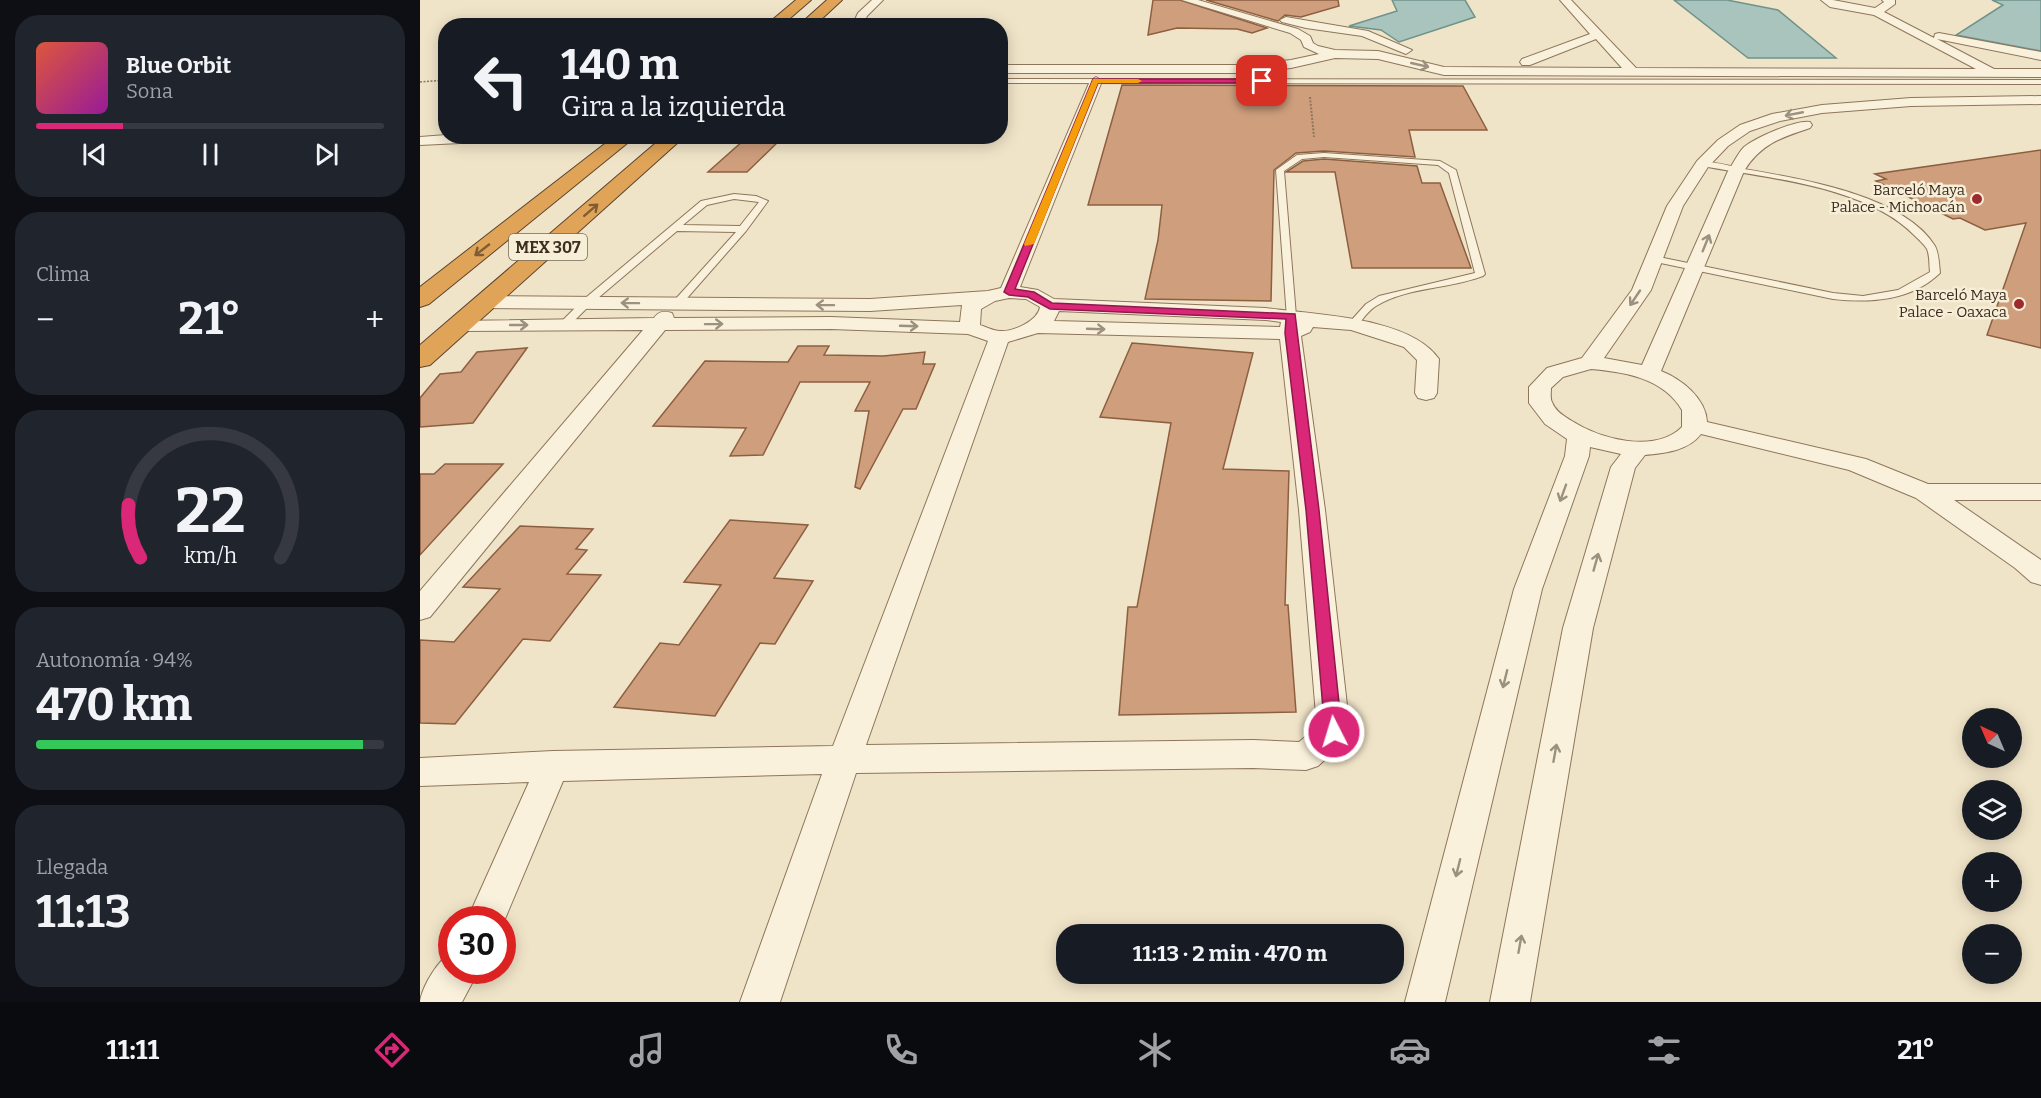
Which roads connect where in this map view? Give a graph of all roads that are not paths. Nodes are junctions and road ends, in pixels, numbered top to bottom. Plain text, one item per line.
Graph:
1 (804, 0) edge
2 (835, 0) edge
3 (878, 0) edge
4 (1187, 0) edge
5 (1219, 0) edge
6 (1565, 0) edge
7 (1826, 0) edge
8 (1887, 0) edge
9 (1877, 12) junction
10 (782, 18) edge
11 (814, 18) edge
12 (861, 18) edge
13 (1344, 30) junction
14 (1915, 31) junction
15 (1597, 35) junction
16 (1306, 38) junction
17 (1392, 45) junction
18 (1314, 49) junction
19 (1367, 53) junction
20 (1335, 54) junction
21 (2041, 56) edge
22 (1008, 60) edge
23 (1526, 62) junction
24 (1972, 63) junction
25 (2041, 64) edge
26 (1628, 67) junction
27 (1008, 69) edge
28 (1992, 73) junction
29 (2041, 73) edge
30 (1008, 81) edge
31 (1096, 81) junction
32 (2041, 82) edge
33 (2041, 100) edge
34 (2041, 111) edge
35 (438, 140) edge
36 (420, 141) edge
37 (617, 144) edge
38 (667, 144) edge
39 (1702, 164) junction
40 (1736, 171) junction
41 (675, 228) junction
42 (743, 229) junction
43 (1654, 259) junction
44 (1696, 267) junction
45 (1009, 292) junction
46 (421, 297) edge
47 (988, 297) junction
48 (484, 302) junction
49 (587, 302) junction
50 (676, 303) junction
51 (1050, 306) junction
52 (1300, 324) junction
53 (1353, 324) junction
54 (460, 325) junction
55 (658, 325) junction
56 (563, 326) junction
57 (1037, 327) junction
58 (970, 328) junction
59 (999, 338) junction
60 (420, 359) edge
61 (1590, 363) junction
62 (1649, 374) junction
63 (1426, 393) dead end
64 (1695, 426) junction
65 (1579, 437) junction
66 (1637, 450) junction
67 (1924, 492) junction
68 (2041, 492) edge
69 (2041, 575) edge
70 (420, 610) edge
71 (844, 760) junction
72 (553, 765) junction
73 (420, 772) edge
74 (492, 906) edge
75 (450, 984) edge
76 (439, 1002) edge
77 (760, 1002) edge
78 (1425, 1002) edge
79 (1509, 1002) edge

1 - 10 highway
2 - 11 highway
3 - 12 street
4 - 16 street
5 - 13 street
6 - 15 street
7 - 9 street
8 - 9 street
9 - 14 street
13 - 16 street
13 - 17 street
14 - 21 street
14 - 24 street
15 - 23 street
15 - 26 street
16 - 18 street
17 - 19 street
17 - 23 street
18 - 20 street
18 - 22 street
19 - 20 street
19 -> 26 street
20 - 27 street
23 - 26 street
24 - 25 street
24 - 26 street
24 - 28 street
26 - 28 street
28 - 29 street
30 - 31 lane
31 - 32 lane
31 - 45 street
33 -> 39 street
34 - 40 street
35 - 36 street
37 -> 46 highway, MEX 307
48 -> 38 highway, MEX 307
39 - 40 lane
39 - 43 street
44 -> 40 street
40 - 44 lane
41 - 42 lane
41 - 42 lane
41 - 49 lane
42 - 50 lane
43 - 44 lane
43 -> 61 street
44 - 62 street
45 - 47 street
45 - 51 street
47 -> 50 street
47 - 58 street
48 - 49 street
48 - 54 highway, MEX 307
50 -> 49 street
49 - 56 lane
50 - 55 street
51 - 52 street
51 - 57 street
52 - 53 street
52 - 53 lane
57 -> 52 street
52 - 71 street
53 - 63 street
54 -> 56 street
54 - 60 highway, MEX 307
55 - 56 street
55 -> 58 street
55 - 70 street
57 - 59 street
58 - 59 street
59 - 71 street
61 - 62 street
61 - 65 street
62 - 64 street
64 - 66 street
64 - 67 street
65 - 66 street
65 -> 78 street
79 -> 66 street
67 - 68 street
67 - 69 street
71 - 72 street
71 - 77 street
72 - 73 street
72 - 74 street
75 - 76 street

